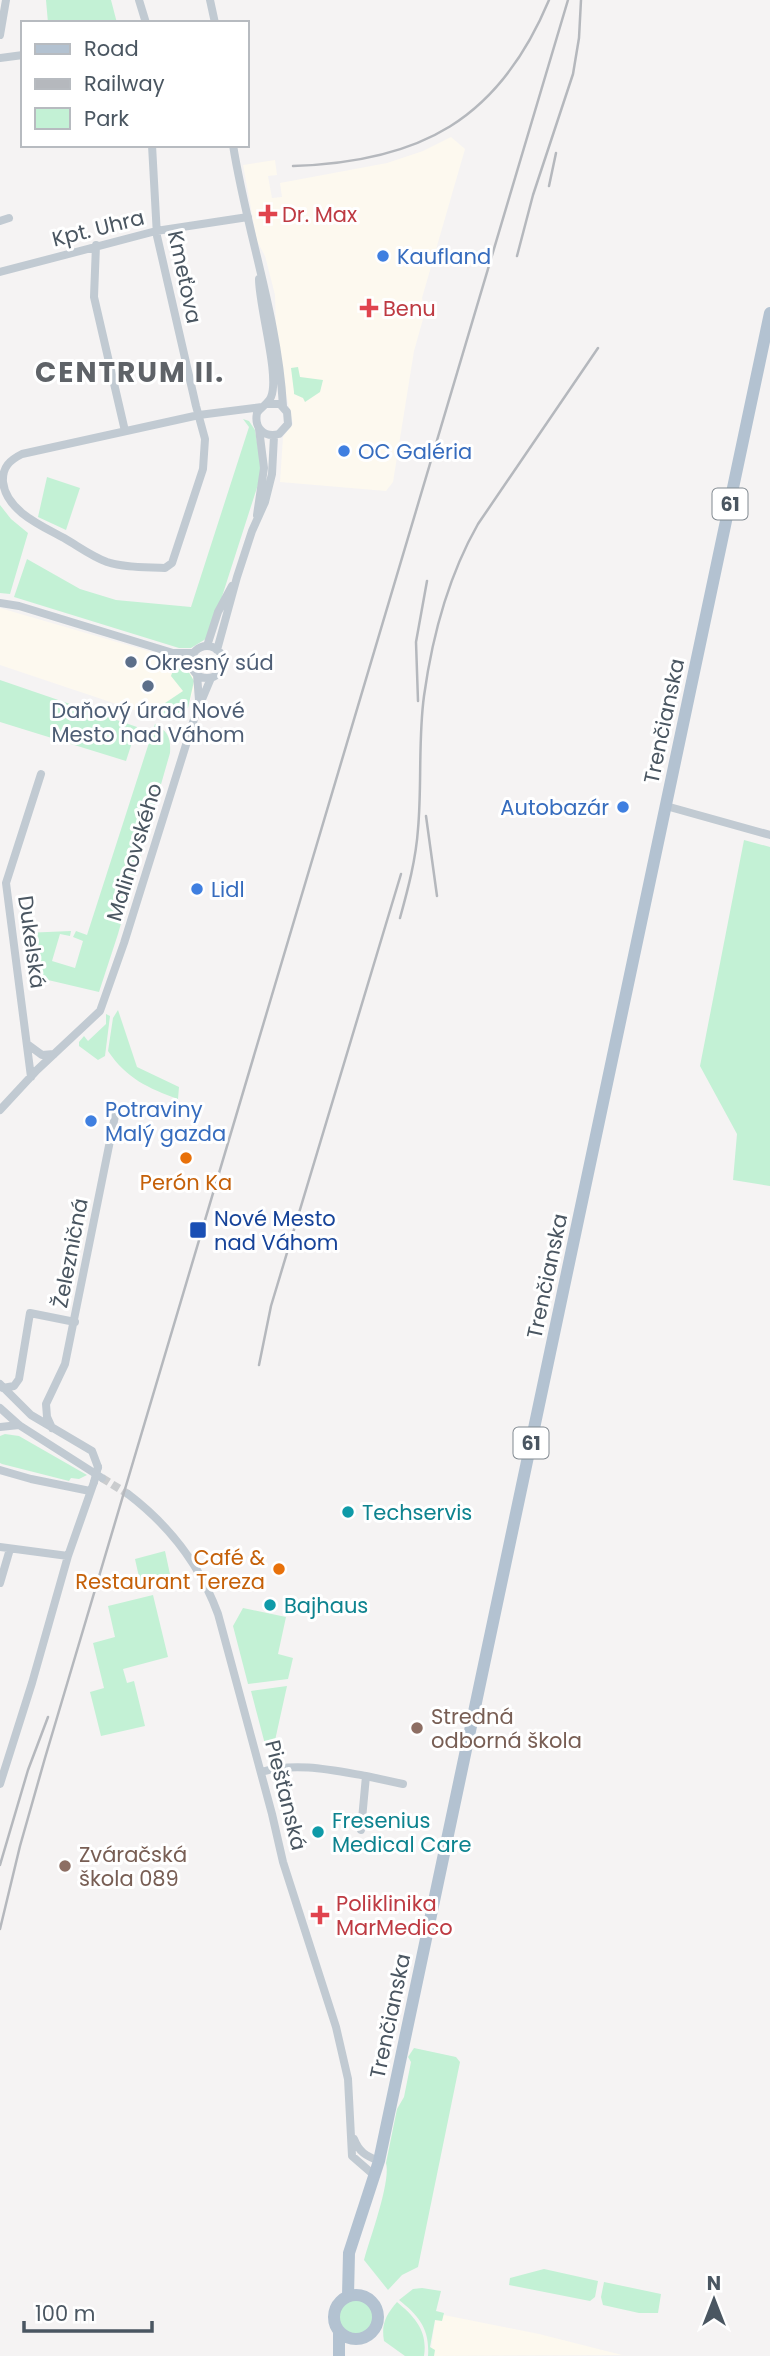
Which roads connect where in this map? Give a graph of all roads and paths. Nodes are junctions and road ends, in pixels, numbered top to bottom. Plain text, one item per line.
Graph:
1 (6, 0) edge
2 (139, 0) edge
3 (210, 0) edge
4 (145, 21) edge
5 (215, 21) edge
6 (0, 35) edge
7 (21, 55) edge
8 (0, 58) edge
9 (152, 147) edge
10 (233, 147) edge
11 (248, 217) junction
12 (156, 231) junction
13 (96, 246) junction
14 (0, 272) edge
15 (259, 272) junction
16 (770, 313) edge
17 (265, 405) junction
18 (283, 407) junction
19 (236, 411) junction
20 (199, 415) junction
21 (258, 425) junction
22 (125, 431) junction
23 (274, 436) junction
24 (257, 518) junction
25 (237, 578) junction
26 (0, 603) edge
27 (207, 646) junction
28 (217, 650) junction
29 (173, 653) junction
30 (194, 653) junction
31 (194, 671) junction
32 (211, 678) junction
33 (199, 702) junction
34 (41, 774) dead end
35 (666, 806) junction
36 (770, 835) edge
37 (3, 886) edge
38 (27, 1044) junction
39 (54, 1054) junction
40 (31, 1077) junction
41 (3, 1102) edge
42 (0, 1110) edge
43 (115, 1116) dead end
44 (75, 1322) junction
45 (2, 1386) edge
46 (0, 1408) edge
47 (19, 1425) junction
48 (0, 1427) edge
49 (52, 1428) junction
50 (0, 1470) edge
51 (98, 1480) junction
52 (90, 1491) junction
53 (128, 1494) tunnel mouth
54 (0, 1547) edge
55 (10, 1549) junction
56 (68, 1556) junction
57 (0, 1583) edge
58 (261, 1772) junction
59 (366, 1776) junction
60 (0, 1784) edge
61 (403, 1784) dead end
62 (361, 1830) dead end
63 (351, 2133) junction
64 (379, 2161) junction
65 (375, 2176) junction
66 (354, 2296) junction
67 (340, 2332) junction
68 (354, 2339) junction
69 (339, 2355) edge

1 - 6 street
2 - 4 street
3 - 5 street
7 - 8 street
9 - 12 street, Kmeťova
10 - 11 street
11 - 12 street, Kpt. Uhra
11 - 15 street
12 - 13 street, Kpt. Uhra
12 - 20 street, Kmeťova
13 - 14 street, Kpt. Uhra
13 - 22 street
15 - 17 street
15 - 18 street
16 - 35 main road, Trenčianska / 61
17 - 18 street
17 - 19 street
17 - 21 street
18 - 23 street
19 - 20 street
19 - 21 street
20 - 22 street
20 - 22 street, Kmeťova
21 - 23 street
21 - 24 street
23 - 24 street
24 - 25 street
25 - 27 street
25 - 28 street
26 - 29 street
27 - 28 street
27 - 30 street
28 - 32 street
29 - 30 street
29 - 31 street
30 - 31 street
31 - 32 street
31 - 33 street, Malinovského
32 - 33 street, Malinovského
33 - 39 street, Malinovského
34 - 37 street, Dukelská
35 - 36 street
35 - 64 main road, Trenčianska / 61
37 - 38 street, Dukelská
38 - 39 street
38 - 40 street, Dukelská
39 - 40 street
40 - 41 street
41 - 42 street
43 - 44 street, Železničná
44 - 45 street
44 - 49 street, Železničná
45 - 49 street
46 - 47 street
47 - 48 street
47 - 51 street
49 - 51 street, bridge
50 - 52 street
51 - 52 street
52 - 56 street
53 - 58 street, Piešťanská
54 - 55 street
55 - 56 street
55 - 57 street
56 - 60 street
58 - 59 street
58 - 63 street, Piešťanská
59 - 61 street
59 - 62 street
63 - 64 street
63 - 65 street, Piešťanská
64 - 65 main road, Trenčianska / 61
65 - 66 main road, Trenčianska / 61
66 - 67 main road, 61
66 - 68 main road, 61
67 - 68 main road
67 - 69 main road, 61
68 - 69 main road, 61

